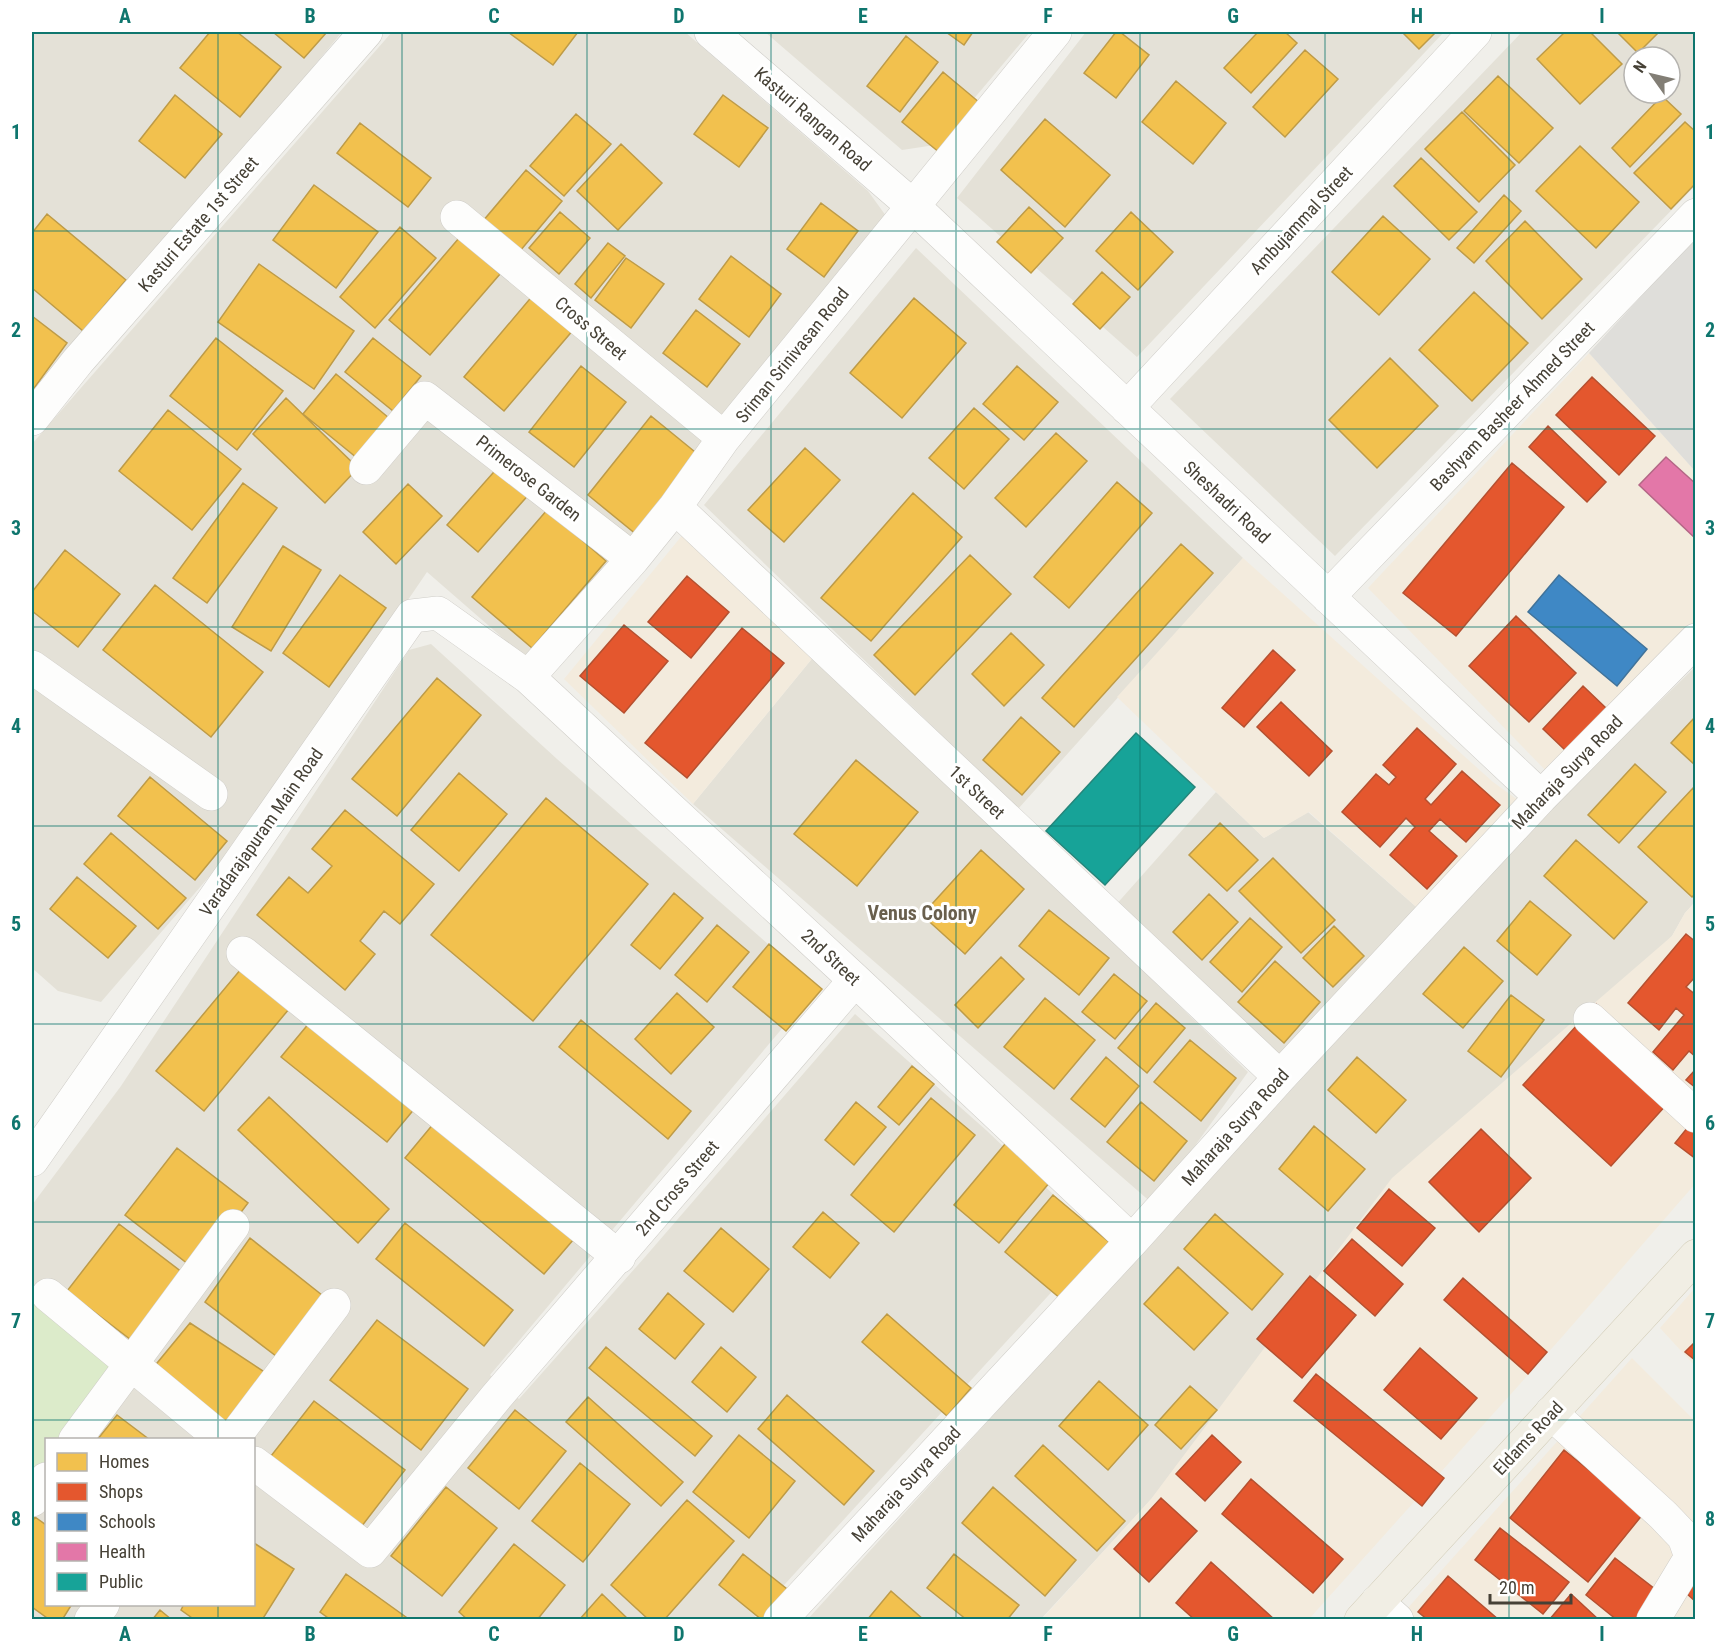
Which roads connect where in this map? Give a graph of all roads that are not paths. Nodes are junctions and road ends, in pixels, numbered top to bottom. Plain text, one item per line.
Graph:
1 (366, 32) edge
2 (711, 32) edge
3 (1055, 32) edge
4 (1475, 32) edge
5 (914, 207) junction
6 (1695, 215) edge
7 (457, 217) dead end
8 (1127, 408) junction
9 (32, 419) edge
10 (724, 438) junction
11 (366, 468) dead end
12 (675, 507) junction
13 (633, 559) junction
14 (1328, 597) junction
15 (1695, 640) edge
16 (32, 668) edge
17 (528, 677) junction
18 (211, 794) dead end
19 (1541, 798) junction
20 (243, 953) dead end
21 (855, 980) junction
22 (1590, 1019) dead end
23 (1280, 1077) junction
24 (1695, 1116) edge
25 (32, 1160) edge
26 (233, 1226) dead end
27 (1132, 1240) junction
28 (1695, 1256) edge
29 (619, 1257) junction
30 (48, 1295) dead end
31 (334, 1305) dead end
32 (131, 1364) junction
33 (1551, 1413) junction
34 (76, 1438) edge
35 (221, 1438) edge
36 (234, 1438) edge
37 (255, 1464) edge
38 (45, 1480) edge
39 (32, 1500) edge
40 (102, 1606) edge
41 (1378, 1614) edge
42 (91, 1620) edge
43 (780, 1620) edge
44 (1653, 1620) edge

1 - 9 street, Kasturi Estate 1st Street
2 - 5 street, Kasturi Rangan Road
3 - 5 street, Sriman Srinivasan Road
4 - 8 street, Ambujammal Street
5 - 8 street, Sheshadri Road
5 - 10 street, Sriman Srinivasan Road
6 - 14 street, Bashyam Basheer Ahmed Street
7 - 10 street, Cross Street
8 - 14 street, Sheshadri Road
10 - 12 street, Sriman Srinivasan Road
11 - 13 street, Primerose Garden
12 - 13 street, Sriman Srinivasan Road
12 - 23 street, 1st Street
13 - 17 street, Sriman Srinivasan Road
14 - 19 street, Sheshadri Road
15 - 19 street, Maharaja Surya Road
16 - 18 street
17 - 21 street, 2nd Street
17 - 25 street, Varadarajapuram Main Road
19 - 23 street, Maharaja Surya Road
20 - 29 street
21 - 27 street, 2nd Street
21 - 29 street, 2nd Cross Street
22 - 24 street
23 - 27 street, Maharaja Surya Road
26 - 32 street
27 - 43 street, Maharaja Surya Road
28 - 33 main road, Eldams Road
29 - 37 street, 2nd Cross Street
30 - 32 street
31 - 36 street
32 - 34 street
32 - 35 street
33 - 41 main road, Eldams Road
33 - 44 street
38 - 39 street
40 - 42 street

